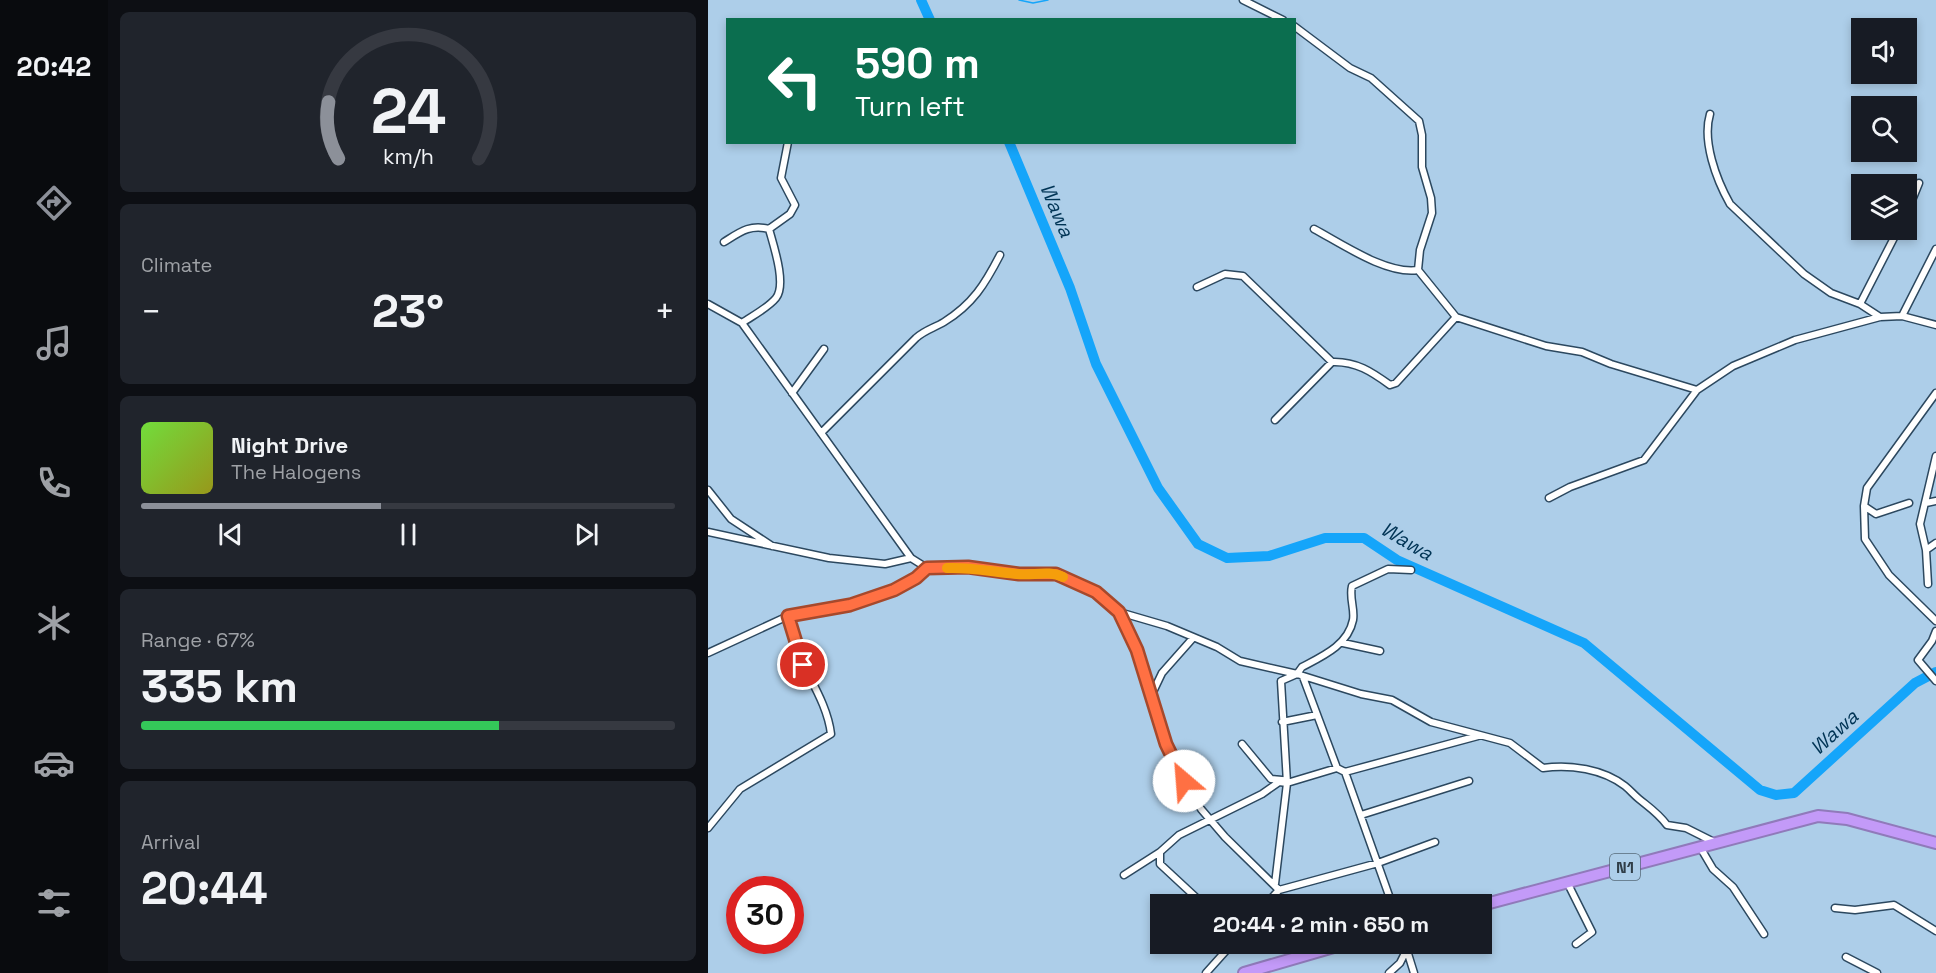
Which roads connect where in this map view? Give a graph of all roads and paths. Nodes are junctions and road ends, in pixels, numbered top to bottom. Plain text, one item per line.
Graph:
1 (1243, 0) edge
2 (1279, 18) edge
3 (1296, 28) edge
4 (1710, 114) dead end
5 (788, 144) edge
6 (1919, 183) dead end
7 (1917, 188) edge
8 (769, 229) junction
9 (1314, 229) dead end
10 (1893, 240) edge
11 (724, 242) dead end
12 (1936, 249) edge
13 (1000, 255) dead end
14 (1418, 270) junction
15 (1197, 287) dead end
16 (708, 304) edge
17 (1860, 304) junction
18 (1902, 316) junction
19 (1456, 317) junction
20 (1880, 317) junction
21 (742, 323) junction
22 (1936, 325) edge
23 (824, 350) dead end
24 (1332, 362) junction
25 (1697, 390) junction
26 (792, 393) junction
27 (1936, 393) edge
28 (1275, 420) dead end
29 (821, 433) junction
30 (1936, 456) edge
31 (708, 490) edge
32 (1549, 498) dead end
33 (1936, 501) edge
34 (1909, 502) dead end
35 (1926, 503) junction
36 (1864, 506) junction
37 (708, 532) edge
38 (1936, 543) edge
39 (777, 549) junction
40 (1926, 550) junction
41 (911, 558) junction
42 (927, 568) junction
43 (1411, 570) dead end
44 (1928, 584) dead end
45 (1119, 612) junction
46 (788, 616) junction
47 (1936, 621) edge
48 (1936, 631) edge
49 (1193, 638) junction
50 (1343, 643) junction
51 (1380, 651) dead end
52 (708, 653) edge
53 (1300, 675) junction
54 (1932, 677) edge
55 (1152, 694) junction
56 (1317, 715) junction
57 (1282, 722) junction
58 (1480, 735) junction
59 (1242, 744) dead end
60 (1337, 768) junction
61 (1345, 772) junction
62 (1287, 780) junction
63 (1469, 781) dead end
64 (1279, 782) junction
65 (1361, 814) junction
66 (1211, 820) junction
67 (708, 828) edge
68 (1435, 842) dead end
69 (1715, 842) junction
70 (1936, 843) edge
71 (1700, 847) junction
72 (1160, 852) junction
73 (1378, 863) junction
74 (1124, 875) dead end
75 (1567, 882) junction
76 (1277, 887) junction
77 (1192, 894) edge
78 (1272, 894) edge
79 (1389, 894) edge
80 (1492, 902) edge
81 (1835, 908) dead end
82 (1936, 931) edge
83 (1764, 934) dead end
84 (1576, 944) dead end
85 (1223, 954) edge
86 (1310, 954) edge
87 (1403, 954) edge
88 (1408, 954) edge
89 (1846, 957) dead end
90 (1206, 973) edge
91 (1244, 973) edge
92 (1389, 973) edge
93 (1414, 973) edge
94 (1877, 973) edge

1 - 2 street
3 - 14 street
4 - 17 street
5 - 8 street
6 - 7 street
8 - 11 street
8 - 21 street
9 - 14 street
10 - 17 street
12 - 18 street
13 - 29 street
14 - 19 street
15 - 24 street
16 - 21 street
17 - 20 street
18 - 20 street
18 - 22 street
19 - 24 street
19 - 25 street
20 - 25 street
21 - 26 street
23 - 26 street
24 - 28 street
25 - 32 street
26 - 29 street
27 - 36 street
29 - 41 street
30 - 35 street
31 - 39 street
33 - 35 street
34 - 36 street
35 - 40 street
36 - 47 street
37 - 39 street
38 - 40 street
39 - 41 street
40 - 44 street
41 - 42 street
42 - 45 street
42 - 46 street
43 - 50 street
45 - 49 street
45 - 55 street
46 - 52 street
46 - 67 street
48 - 54 street
49 - 53 street
49 - 55 street
50 - 51 street
50 - 53 street
53 - 56 street
53 - 57 street
53 - 58 street
55 - 66 street
56 - 57 street
56 - 60 street
57 - 62 street
58 - 61 street
58 - 69 street
59 - 64 street
60 - 61 street
60 - 62 street
61 - 65 street
62 - 64 street
62 - 76 street
63 - 65 street
64 - 66 street
65 - 73 street
66 - 72 street
66 - 76 street
68 - 73 street
69 - 70 highway, N1
69 - 71 highway, N1
71 - 75 highway, N1
71 - 83 street
72 - 74 street
72 - 77 street
73 - 76 street
73 - 79 street
75 - 80 highway, N1
75 - 84 street
76 - 78 street
81 - 82 street
85 - 90 street
86 - 91 highway
87 - 92 street
88 - 93 street
89 - 94 street

